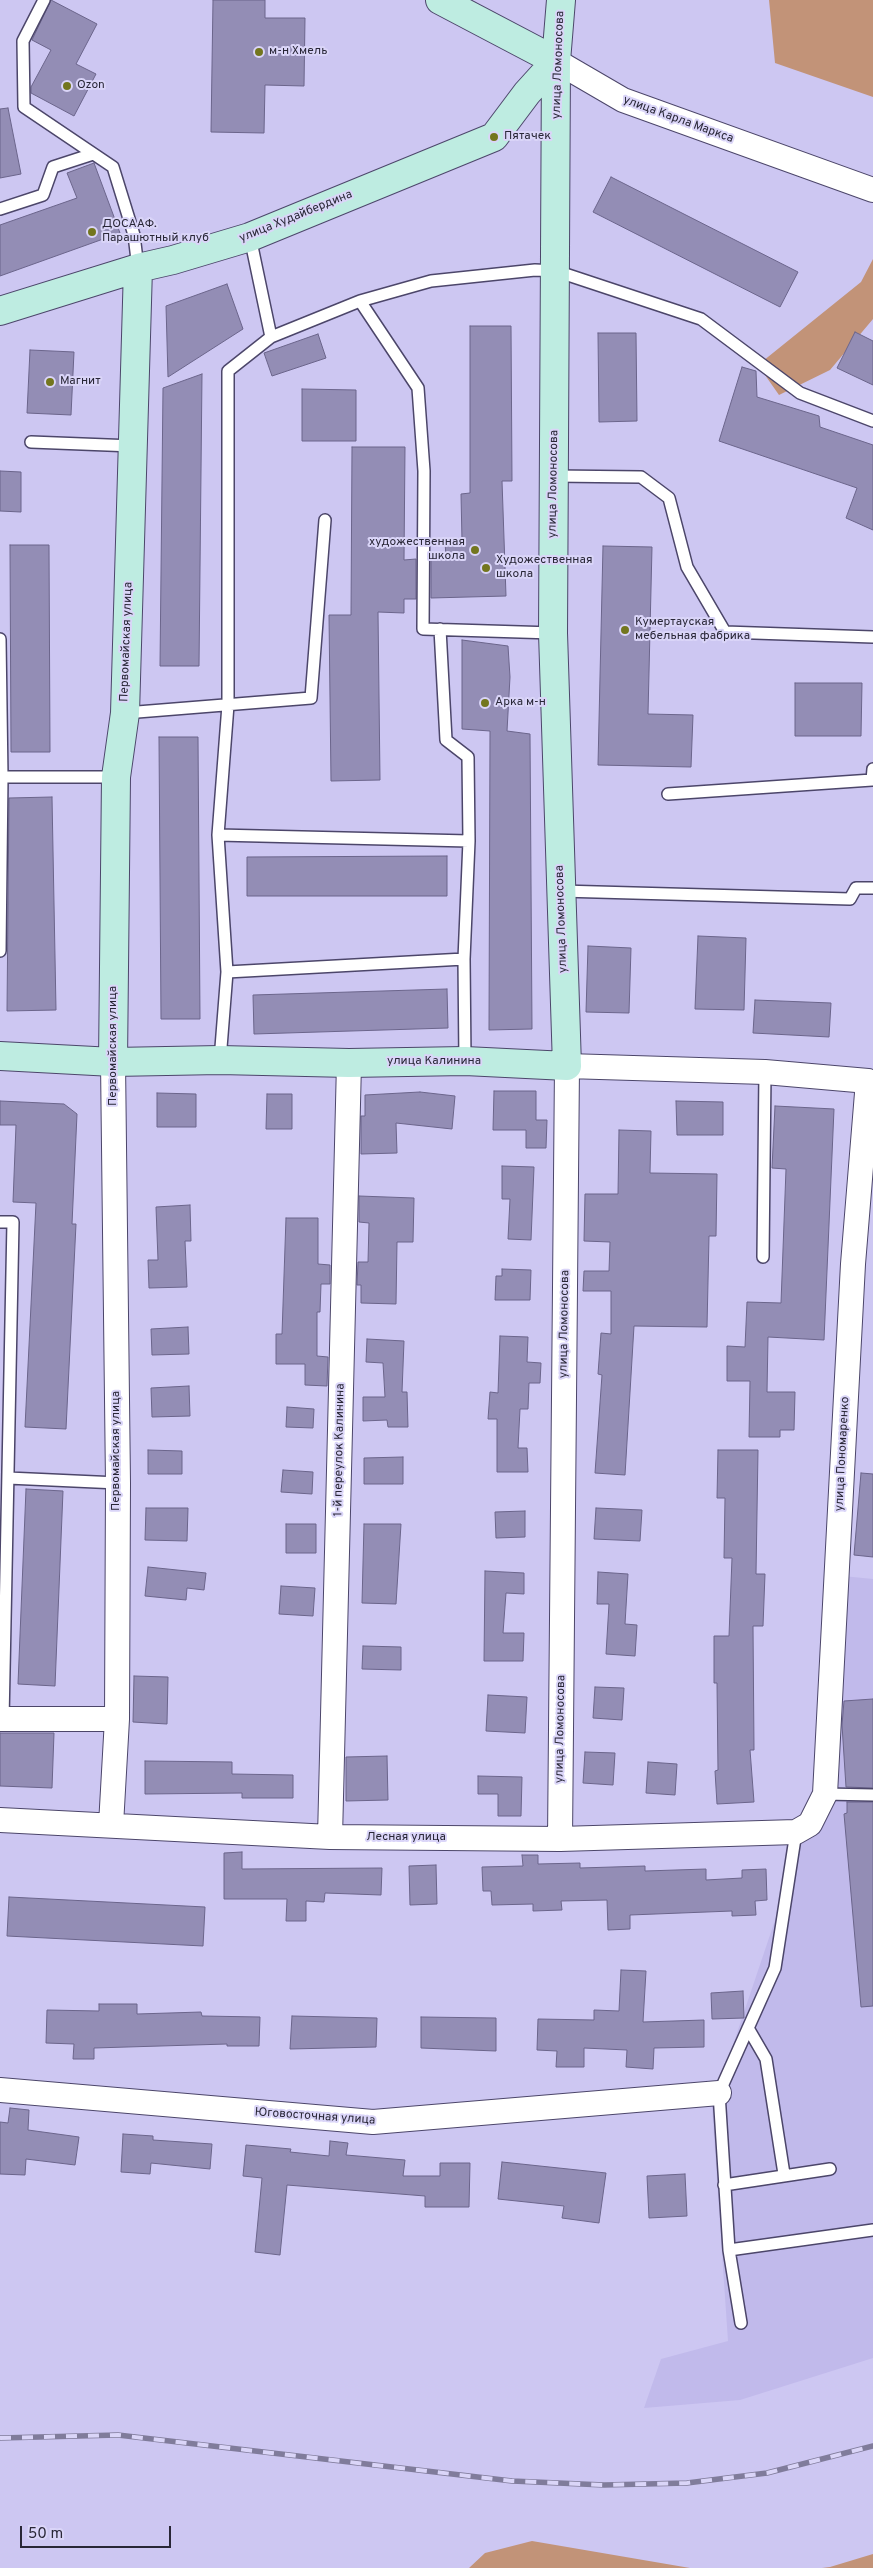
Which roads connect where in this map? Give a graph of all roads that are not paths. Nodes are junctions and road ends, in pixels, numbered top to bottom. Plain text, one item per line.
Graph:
1 (44, 0) edge
2 (440, 0) edge
3 (561, 0) edge
4 (556, 61) junction
5 (93, 154) junction
6 (873, 190) edge
7 (0, 209) edge
8 (250, 237) junction
9 (138, 268) junction
10 (556, 271) junction
11 (360, 301) junction
12 (0, 311) edge
13 (270, 336) junction
14 (873, 421) edge
15 (31, 442) dead end
16 (133, 446) junction
17 (554, 476) junction
18 (325, 520) dead end
19 (440, 629) junction
20 (553, 633) junction
21 (873, 637) edge
22 (0, 638) edge
23 (228, 705) junction
24 (125, 714) junction
25 (873, 769) edge
26 (2, 777) junction
27 (116, 777) junction
28 (668, 794) dead end
29 (218, 835) junction
30 (469, 841) junction
31 (873, 888) edge
32 (561, 891) junction
33 (0, 951) edge
34 (464, 959) junction
35 (227, 972) junction
36 (0, 1056) edge
37 (220, 1060) junction
38 (465, 1060) junction
39 (113, 1062) junction
40 (349, 1063) junction
41 (567, 1066) junction
42 (765, 1072) junction
43 (870, 1081) edge
44 (0, 1222) edge
45 (763, 1257) dead end
46 (8, 1478) junction
47 (118, 1484) junction
48 (2, 1719) edge
49 (117, 1719) junction
50 (825, 1794) junction
51 (873, 1795) edge
52 (0, 1820) edge
53 (111, 1825) junction
54 (803, 1828) junction
55 (330, 1837) junction
56 (560, 1839) junction
57 (748, 2028) junction
58 (0, 2090) edge
59 (719, 2093) junction
60 (830, 2169) dead end
61 (784, 2174) junction
62 (724, 2184) junction
63 (873, 2230) edge
64 (729, 2250) junction
65 (741, 2323) dead end

1 - 5 lane
2 - 4 street, улица Карла Маркса
3 - 4 street, улица Ломоносова
4 - 6 street, улица Карла Маркса
4 - 8 street, улица Худайбердина
4 - 10 street, улица Ломоносова
5 - 7 lane
5 - 9 lane
8 - 9 street, улица Худайбердина
8 - 13 lane
9 - 12 street, улица Худайбердина
9 - 16 street, Первомайская улица
10 - 11 lane
10 - 14 lane
10 - 17 street, улица Ломоносова
11 - 13 lane
11 - 19 lane
13 - 23 lane
15 - 16 lane
16 - 24 street, Первомайская улица
17 - 20 street, улица Ломоносова
17 - 21 lane
18 - 23 lane
19 - 20 lane
19 - 30 lane
20 - 32 street, улица Ломоносова
22 - 26 lane
23 - 24 lane
23 - 29 lane
24 - 27 street, Первомайская улица
25 - 28 lane
26 - 27 lane
26 - 33 lane
27 - 39 street, Первомайская улица
29 - 30 lane
29 - 35 lane
30 - 34 lane
31 - 32 lane
32 - 41 street, улица Ломоносова
34 - 35 lane
34 - 38 lane
35 - 37 lane
36 - 39 street, улица Калинина
37 - 39 street, улица Калинина
37 - 40 street, улица Калинина
38 - 40 street, улица Калинина
38 - 41 street, улица Калинина
39 - 47 street, Первомайская улица
40 - 55 street, 1-й переулок Калинина
41 - 42 street, улица Калинина
41 - 56 street, улица Ломоносова
42 - 43 street, улица Калинина
42 - 45 lane
43 - 50 street, улица Пономаренко
44 - 46 lane
46 - 47 lane
46 - 48 lane
47 - 49 street, Первомайская улица
48 - 49 street
49 - 53 street, Первомайская улица
50 - 51 lane
50 - 54 street, улица Пономаренко
52 - 53 street, Лесная улица
53 - 55 street, Лесная улица
54 - 56 street, Лесная улица
54 - 57 lane
55 - 56 street, Лесная улица
57 - 59 lane
57 - 61 lane
58 - 59 street, Юговосточная улица
59 - 62 lane
60 - 61 lane
61 - 62 lane
62 - 64 lane
63 - 64 lane
64 - 65 lane

